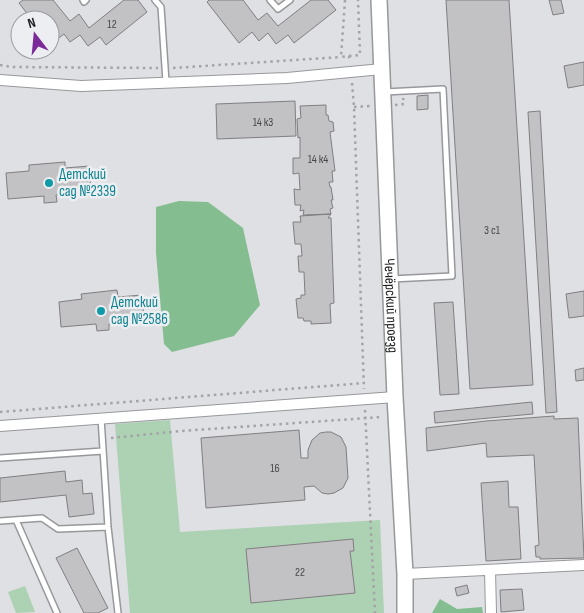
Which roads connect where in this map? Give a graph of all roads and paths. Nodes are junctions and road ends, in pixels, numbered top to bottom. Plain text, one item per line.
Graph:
1 (82, 0) edge
2 (86, 0) edge
3 (155, 0) edge
4 (270, 0) edge
5 (290, 0) edge
6 (345, 0) edge
7 (358, 0) edge
8 (379, 0) edge
9 (349, 56) junction
10 (382, 69) junction
11 (350, 72) junction
12 (0, 80) edge
13 (166, 83) junction
14 (383, 92) junction
15 (390, 279) junction
16 (364, 383) junction
17 (395, 397) junction
18 (364, 398) junction
19 (0, 412) edge
20 (396, 416) junction
21 (101, 418) junction
22 (365, 418) junction
23 (0, 426) edge
24 (102, 439) junction
25 (103, 451) junction
26 (0, 458) edge
27 (16, 520) junction
28 (0, 521) edge
29 (108, 527) junction
30 (584, 565) edge
31 (490, 570) junction
32 (405, 574) junction
33 (57, 613) edge
34 (118, 613) edge
35 (375, 613) edge
36 (406, 613) edge
37 (491, 613) edge

1 - 2 lane
3 - 13 lane
4 - 5 lane
6 - 9 path
7 - 9 path
8 - 10 main road, Чечёрский проезд
9 - 11 path
10 - 11 street
10 - 14 main road, Чечёрский проезд
11 - 13 street
11 - 16 path
12 - 13 street
14 - 15 main road, Чечёрский проезд
14 - 15 lane
15 - 17 main road, Чечёрский проезд
16 - 18 path
16 - 19 path
17 - 18 street
17 - 20 main road, Чечёрский проезд
18 - 21 street
18 - 22 path
20 - 22 path
20 - 32 main road, Чечёрский проезд
21 - 23 street
21 - 24 lane
22 - 24 path
22 - 35 path
24 - 25 lane
25 - 26 lane
25 - 29 lane
27 - 28 lane
27 - 29 lane
27 - 33 lane
29 - 34 lane
30 - 31 street
31 - 32 street
31 - 37 street
32 - 36 main road, Чечёрский проезд

